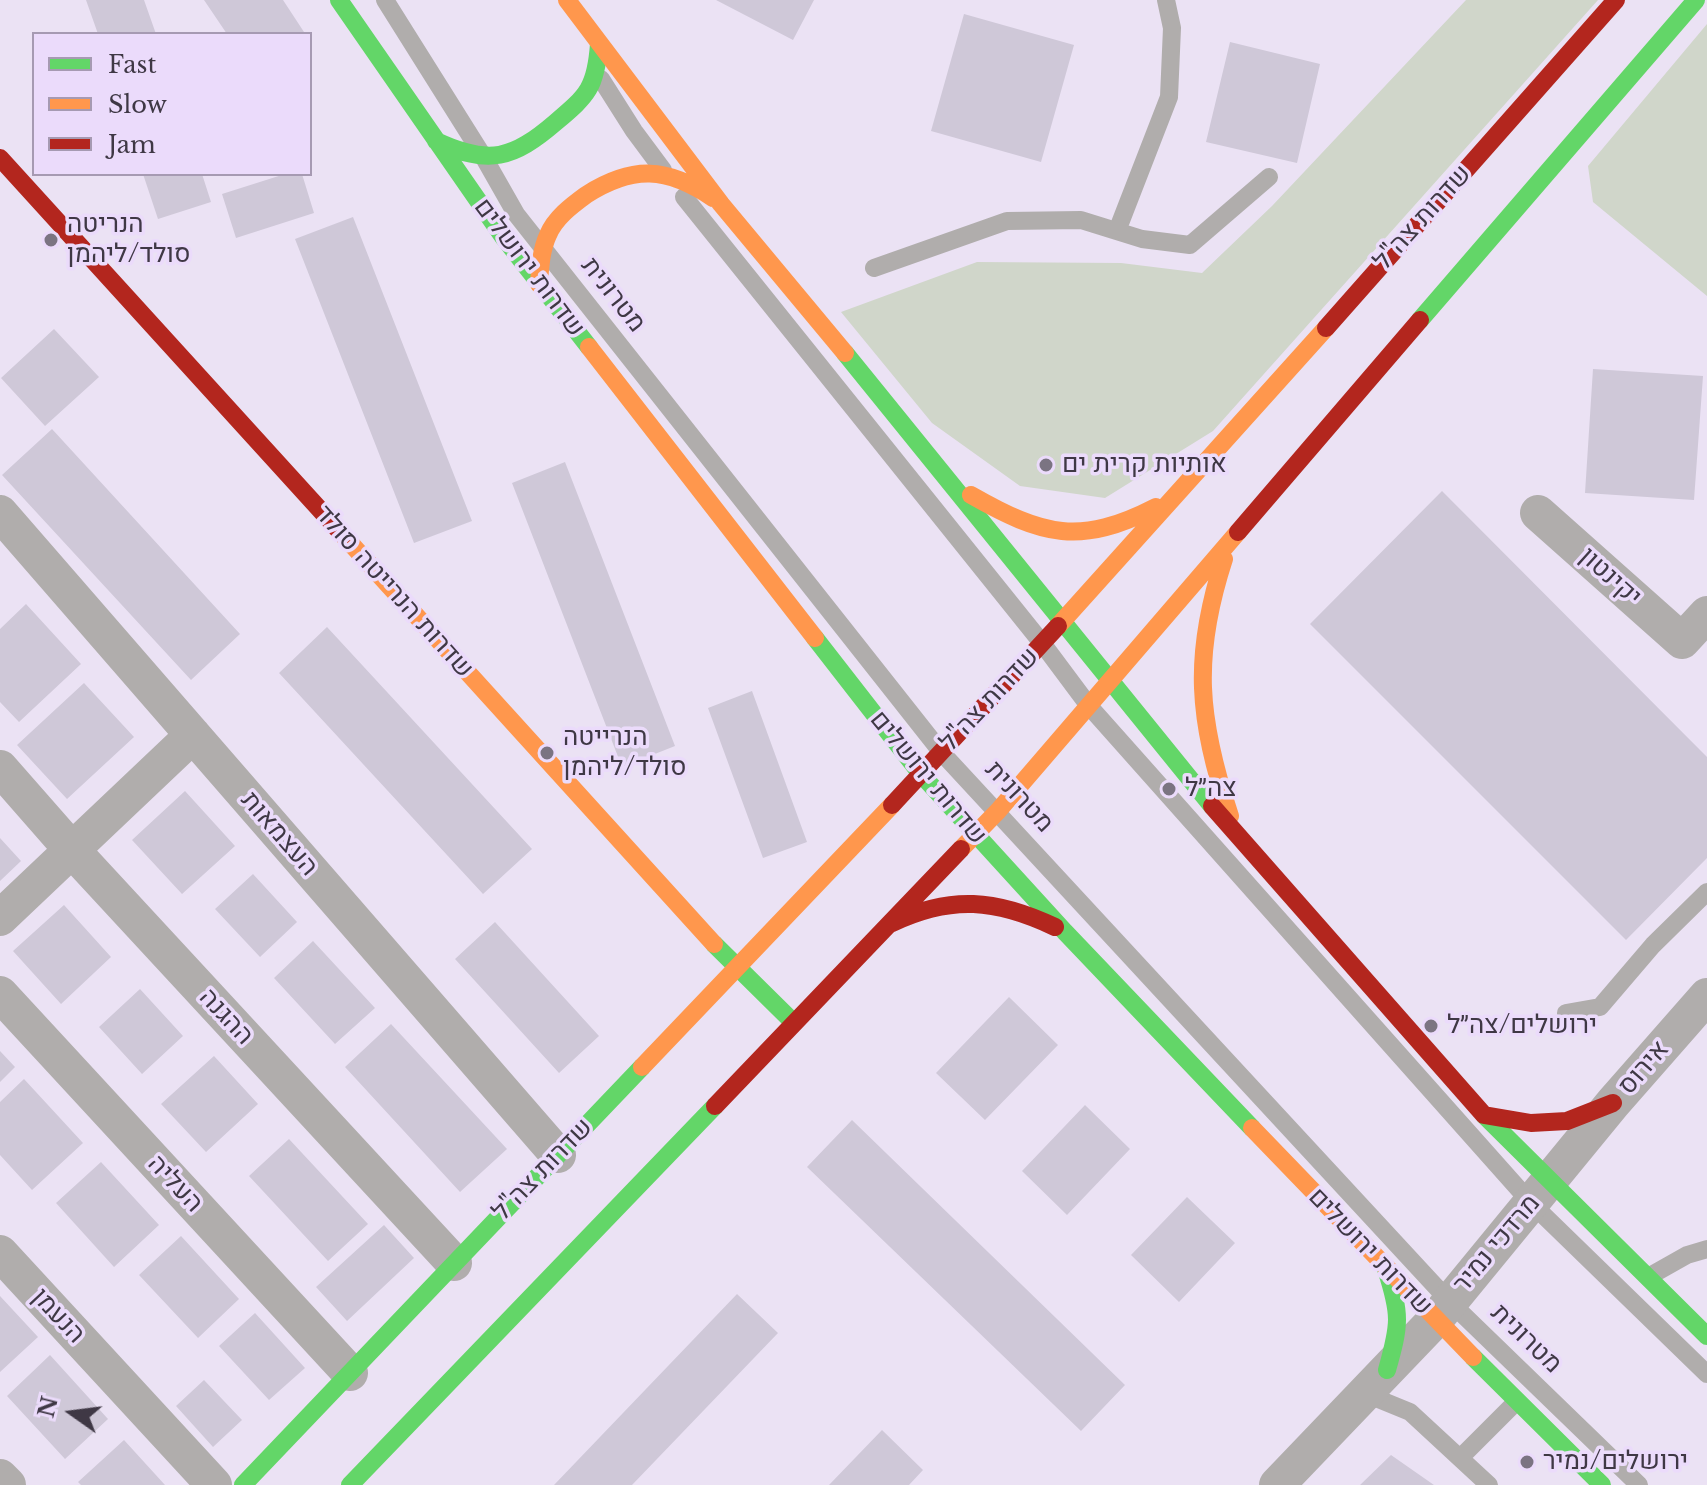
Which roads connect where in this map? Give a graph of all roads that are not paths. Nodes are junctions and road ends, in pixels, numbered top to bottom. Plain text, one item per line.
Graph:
1 (339, 0) edge
2 (385, 0) edge
3 (567, 0) edge
4 (1166, 0) edge
5 (1616, 0) edge
6 (1696, 0) edge
7 (599, 44) junction
8 (579, 48) dead end
9 (597, 72) junction
10 (436, 141) junction
11 (483, 156) junction
12 (0, 158) edge
13 (666, 174) junction
14 (1269, 177) dead end
15 (721, 204) junction
16 (1117, 231) junction
17 (543, 249) junction
18 (874, 268) dead end
19 (539, 284) junction
20 (955, 486) junction
21 (1179, 494) junction
22 (0, 513) edge
23 (1538, 513) dead end
24 (1229, 545) junction
25 (1707, 614) edge
26 (1062, 620) junction
27 (1042, 643) junction
28 (1110, 681) junction
29 (1089, 706) junction
30 (193, 735) junction
31 (942, 753) junction
32 (0, 768) edge
33 (920, 773) junction
34 (998, 811) junction
35 (973, 834) junction
36 (1237, 837) junction
37 (72, 850) junction
38 (1707, 892) edge
39 (0, 918) edge
40 (886, 925) junction
41 (1065, 932) junction
42 (736, 967) junction
43 (0, 994) edge
44 (1707, 996) edge
45 (1566, 1013) dead end
46 (793, 1022) junction
47 (1613, 1103) junction
48 (1484, 1115) junction
49 (558, 1155) junction
50 (1540, 1193) junction
51 (1707, 1249) edge
52 (0, 1253) edge
53 (454, 1263) junction
54 (1386, 1269) junction
55 (1647, 1277) junction
56 (1442, 1311) junction
57 (1707, 1336) edge
58 (350, 1373) junction
59 (1707, 1374) edge
60 (1376, 1382) junction
61 (1517, 1401) junction
62 (1460, 1458) junction
63 (0, 1477) edge
64 (8, 1485) edge
65 (214, 1485) edge
66 (243, 1485) edge
67 (350, 1485) edge
68 (1277, 1485) edge
69 (1489, 1485) edge
70 (1602, 1485) edge
71 (1639, 1485) edge

1 - 10 main road, שדרות ירושלים
2 - 11 lane, מטרונית
3 - 7 main road
4 - 16 lane
5 - 21 main road, שדרות צה"ל
6 - 24 main road
7 - 9 main road
7 - 15 main road
8 - 9 lane
9 - 11 main road
9 - 13 lane
10 - 11 main road
10 - 19 main road, שדרות ירושלים
11 - 17 lane, מטרונית
12 - 42 main road, שדרות הנרייטה סולד
13 - 15 main road
13 - 17 main road
13 - 27 lane
14 - 16 lane
15 - 20 main road
16 - 18 lane
17 - 19 main road
17 - 31 lane, מטרונית
19 - 33 main road, שדרות ירושלים
20 - 21 main road
20 - 26 main road
21 - 26 main road, שדרות צה"ל
22 - 30 street, העצמאות
23 - 25 street, יקינטון
24 - 28 main road
24 - 36 main road
26 - 27 main road, שדרות צה"ל
26 - 28 main road
27 - 29 lane
27 - 31 main road, שדרות צה"ל
28 - 29 main road
28 - 36 main road
29 - 34 main road
29 - 50 lane
30 - 37 street
30 - 49 street, העצמאות
31 - 33 main road, שדרות צה"ל
31 - 34 lane, מטרונית
32 - 37 street, ההגנה
33 - 35 main road, שדרות ירושלים
33 - 42 main road, שדרות צה"ל
34 - 35 main road
34 - 56 lane, מטרונית
35 - 40 main road
35 - 41 main road, שדרות ירושלים
36 - 48 main road
37 - 39 street
37 - 53 street, ההגנה
38 - 45 lane
40 - 41 main road
40 - 46 main road
41 - 54 main road, שדרות ירושלים
42 - 46 main road, שדרות הנרייטה סולד
42 - 49 main road, שדרות צה"ל
43 - 58 street, העליה
44 - 47 street, אירוס
46 - 67 main road
47 - 48 main road
47 - 50 street, מרדכי נמיר
48 - 50 main road
49 - 53 main road, שדרות צה"ל
50 - 55 main road
50 - 56 street, מרדכי נמיר
50 - 59 lane
51 - 55 lane
52 - 65 street, הנעמן
53 - 58 main road, שדרות צה"ל
54 - 56 main road, שדרות ירושלים
54 - 60 main road
55 - 57 main road
56 - 60 street, מרדכי נמיר
56 - 61 main road, שדרות ירושלים
56 - 71 lane, מטרונית
58 - 66 main road, שדרות צה"ל
60 - 62 lane
60 - 68 street, מרדכי נמיר
61 - 62 lane
61 - 70 main road, שדרות ירושלים
62 - 69 lane
63 - 64 street

